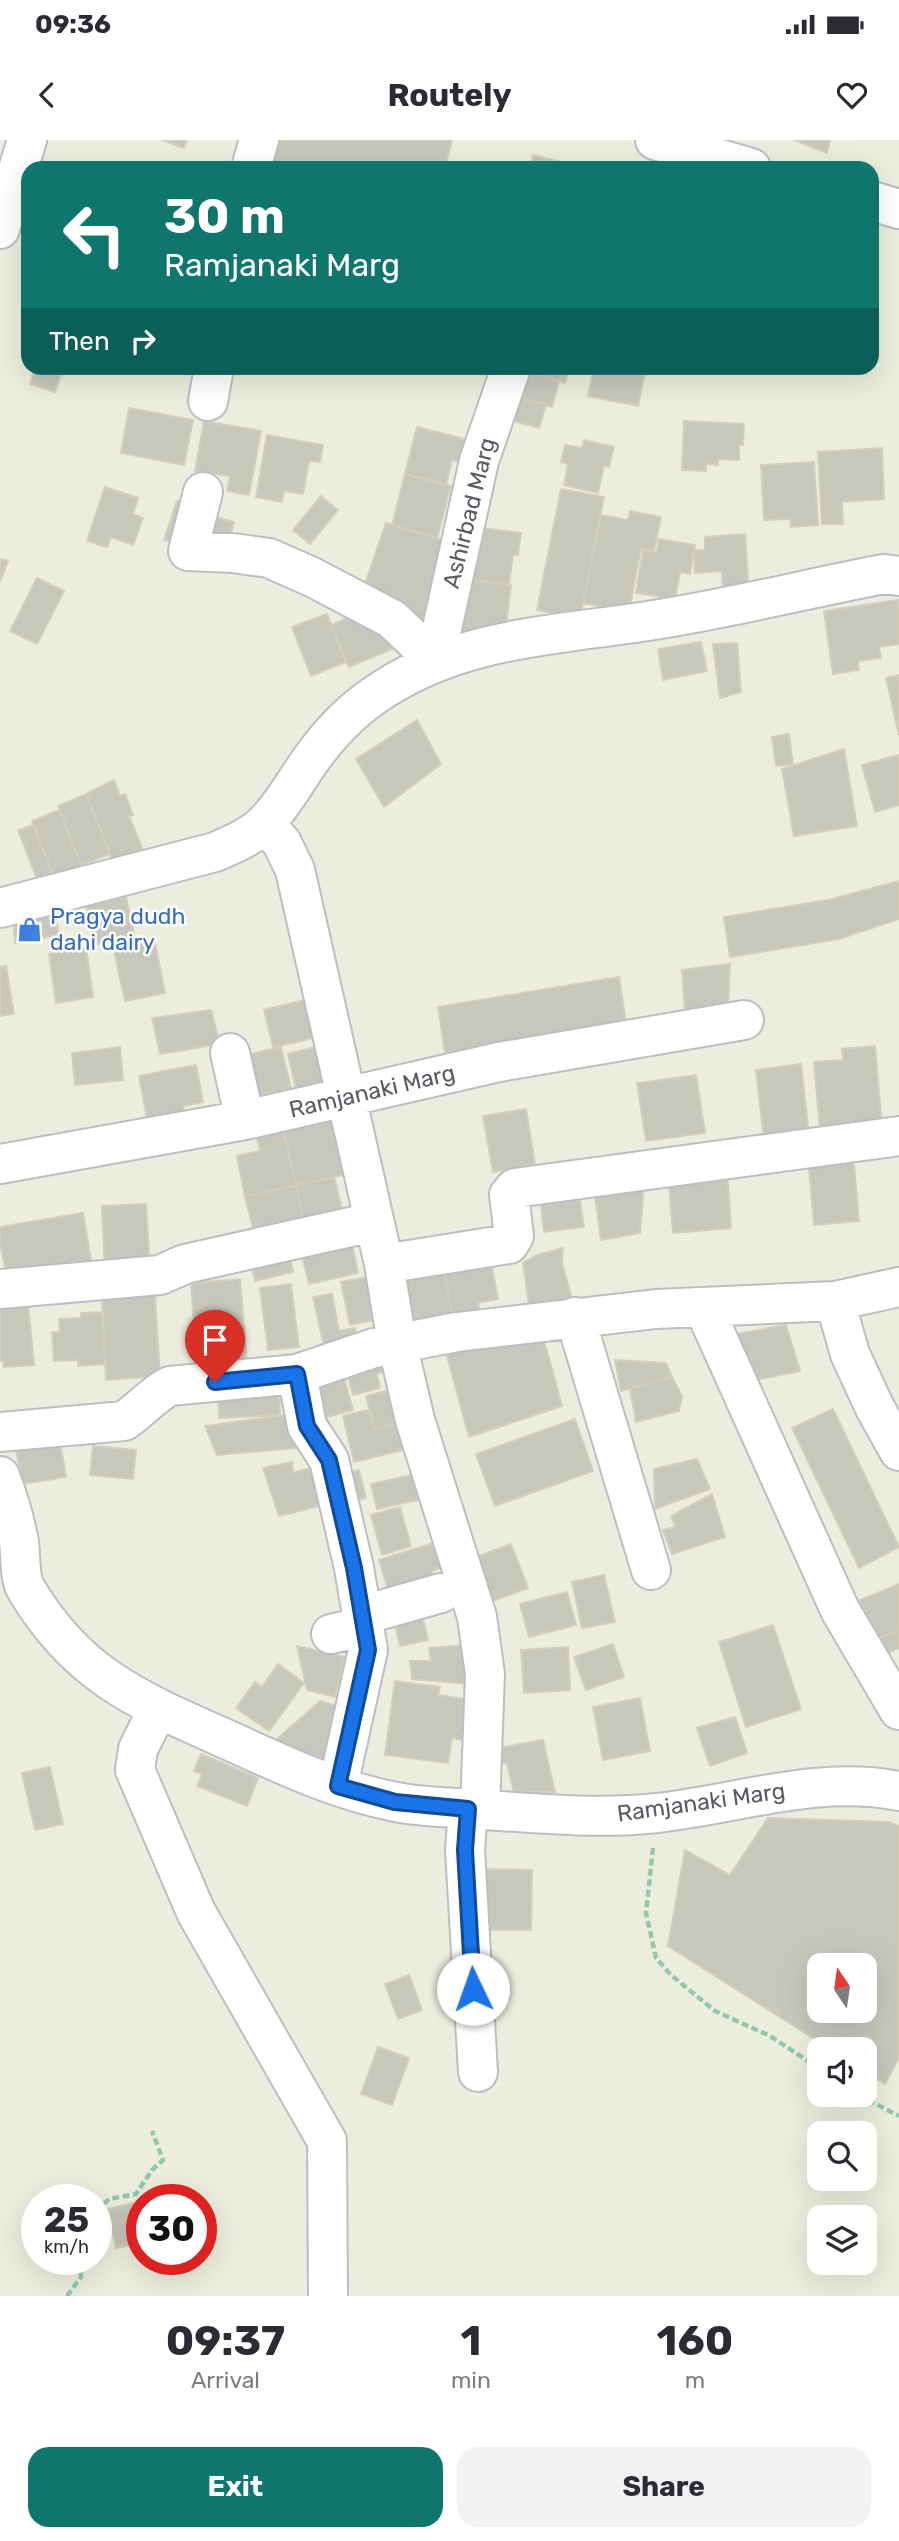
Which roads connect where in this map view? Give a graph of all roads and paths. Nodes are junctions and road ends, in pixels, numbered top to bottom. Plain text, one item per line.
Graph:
1 (27, 140) edge
2 (260, 140) edge
3 (665, 152) edge
4 (253, 161) edge
5 (713, 161) edge
6 (879, 203) edge
7 (899, 209) edge
8 (0, 229) edge
9 (509, 375) edge
10 (203, 492) dead end
11 (899, 576) edge
12 (435, 660) junction
13 (265, 823) junction
14 (0, 908) edge
15 (744, 1020) dead end
16 (230, 1053) dead end
17 (345, 1096) junction
18 (245, 1120) junction
19 (899, 1136) edge
20 (0, 1164) edge
21 (373, 1222) junction
22 (384, 1264) junction
23 (899, 1287) edge
24 (0, 1289) edge
25 (835, 1301) junction
26 (704, 1308) junction
27 (575, 1317) junction
28 (397, 1343) junction
29 (297, 1374) junction
30 (0, 1432) edge
31 (899, 1451) edge
32 (0, 1476) edge
33 (0, 1559) edge
34 (651, 1570) dead end
35 (24, 1587) junction
36 (440, 1593) dead end
37 (353, 1625) junction
38 (158, 1709) junction
39 (899, 1710) edge
40 (338, 1786) junction
41 (899, 1791) edge
42 (474, 1809) junction
43 (657, 1813) junction
44 (807, 2060) edge
45 (478, 2072) dead end
46 (877, 2104) edge
47 (899, 2116) edge
48 (152, 2131) dead end
49 (112, 2198) edge
50 (81, 2275) edge
51 (68, 2296) edge
52 (328, 2296) edge

1 - 8 street
2 - 4 street
3 - 5 street
6 - 7 street
9 - 12 street, Ashirbad Marg
10 - 12 street
11 - 12 street
12 - 13 street
13 - 14 street
13 - 17 street
15 - 17 street, Ramjanaki Marg
16 - 18 street
17 - 18 street, Ramjanaki Marg
17 - 21 street
18 - 20 street, Ramjanaki Marg
19 - 22 street
21 - 22 street
21 - 24 street
22 - 28 street
23 - 25 street
25 - 26 street
25 - 31 street
26 - 27 street
26 - 39 street
27 - 28 street
27 - 34 street
28 - 29 street
28 - 42 street
29 - 30 street
29 - 37 street
32 - 35 street
33 - 35 street, Ramjanaki Marg
35 - 38 street, Ramjanaki Marg
36 - 37 street
37 - 40 street
38 - 40 street, Ramjanaki Marg
38 - 52 street
40 - 42 street, Ramjanaki Marg
41 - 43 street, Ramjanaki Marg
42 - 43 street, Ramjanaki Marg
42 - 45 street
43 - 44 path
46 - 47 path
48 - 49 path
50 - 51 path

